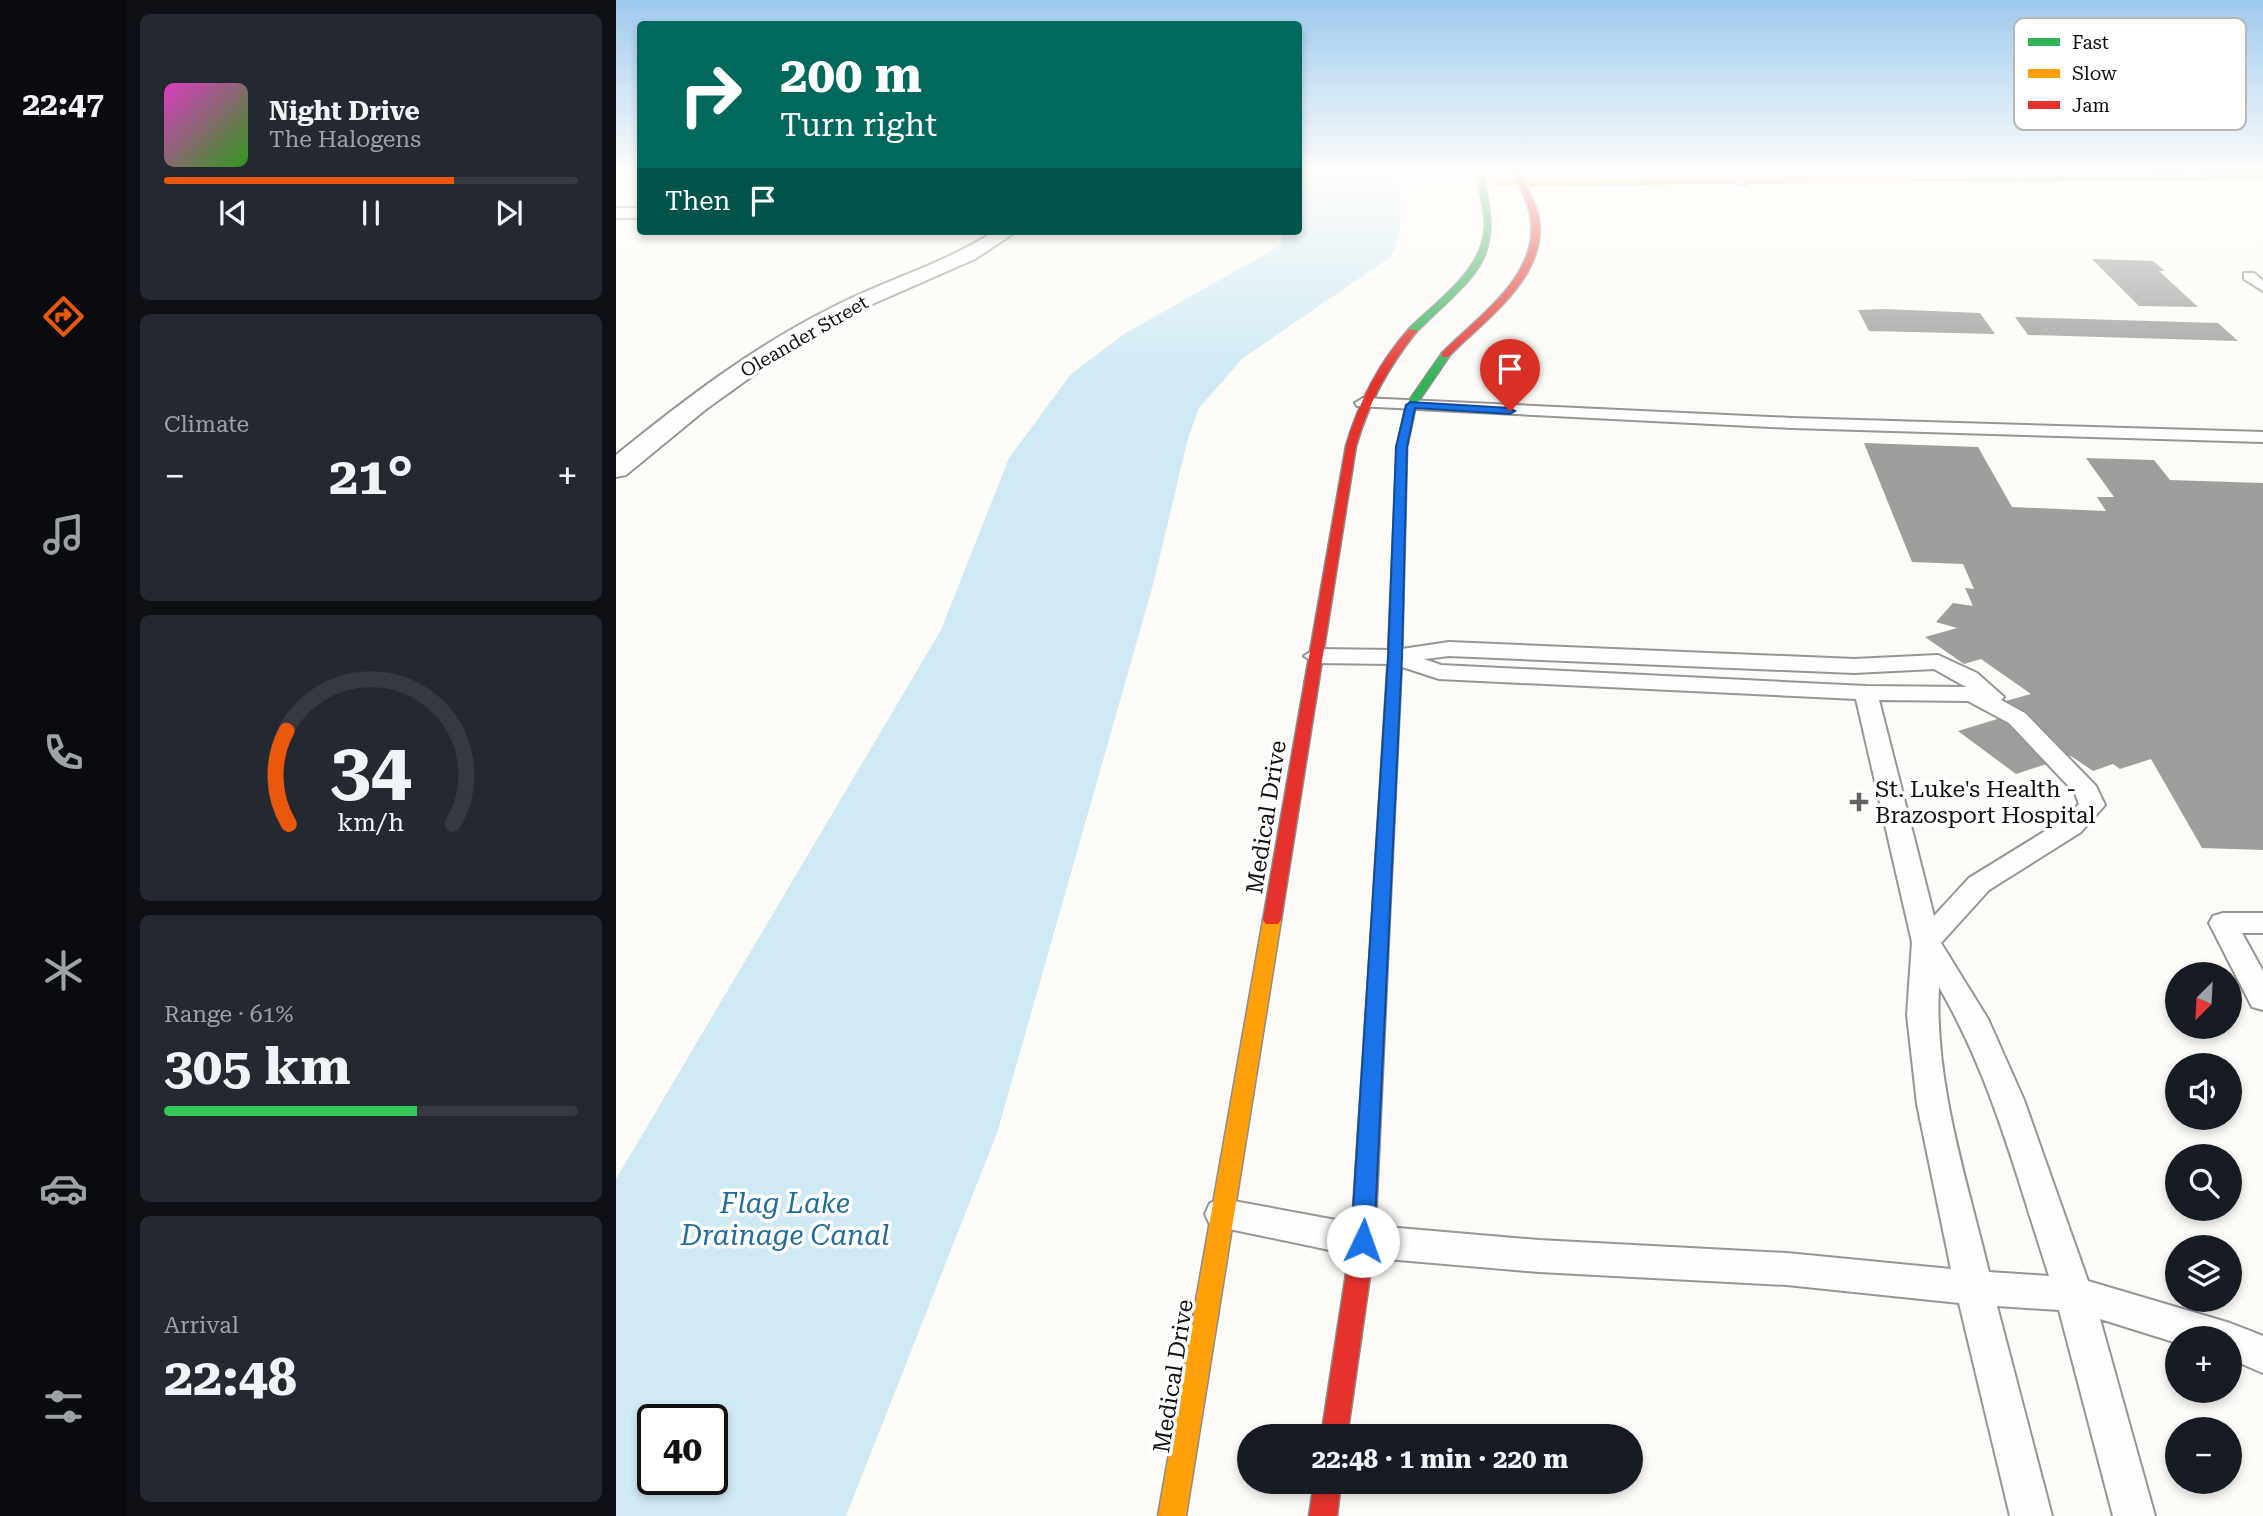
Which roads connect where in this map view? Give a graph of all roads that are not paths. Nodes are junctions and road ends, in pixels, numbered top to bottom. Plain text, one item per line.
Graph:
1 (993, 241) edge
2 (1487, 241) edge
3 (1535, 241) edge
4 (2249, 276) dead end
5 (2263, 287) edge
6 (1363, 403) junction
7 (1411, 405) junction
8 (655, 436) junction
9 (2260, 437) edge
10 (616, 440) edge
11 (616, 470) edge
12 (1315, 656) junction
13 (1395, 657) junction
14 (1866, 693) junction
15 (2017, 718) junction
16 (2263, 923) edge
17 (1926, 942) junction
18 (2263, 999) edge
19 (1223, 1214) junction
20 (1363, 1241) junction
21 (1974, 1288) junction
22 (2074, 1294) junction
23 (2179, 1326) edge
24 (2242, 1346) edge
25 (2263, 1355) edge
26 (1336, 1424) edge
27 (1326, 1494) edge
28 (1172, 1516) edge
29 (1323, 1516) edge
30 (2031, 1516) edge
31 (2134, 1516) edge

1 - 8 street, Oleander Street
2 - 6 street, Medical Drive
3 - 7 street
4 - 5 lane
6 - 7 lane
6 - 12 street, Medical Drive
7 - 9 lane
7 - 13 street
8 - 10 street
8 - 11 street, Oleander Street
12 - 13 lane
12 - 19 street, Medical Drive
13 - 14 lane
13 - 15 lane
13 - 20 street
14 - 15 lane
14 - 17 lane
15 - 17 lane
16 - 18 lane
17 - 21 lane
17 - 22 lane
19 - 20 lane
19 - 28 street, Medical Drive
20 - 21 lane
20 - 26 street
21 - 22 lane
21 - 30 lane
22 - 23 lane
22 - 31 lane
24 - 25 lane
27 - 29 street

